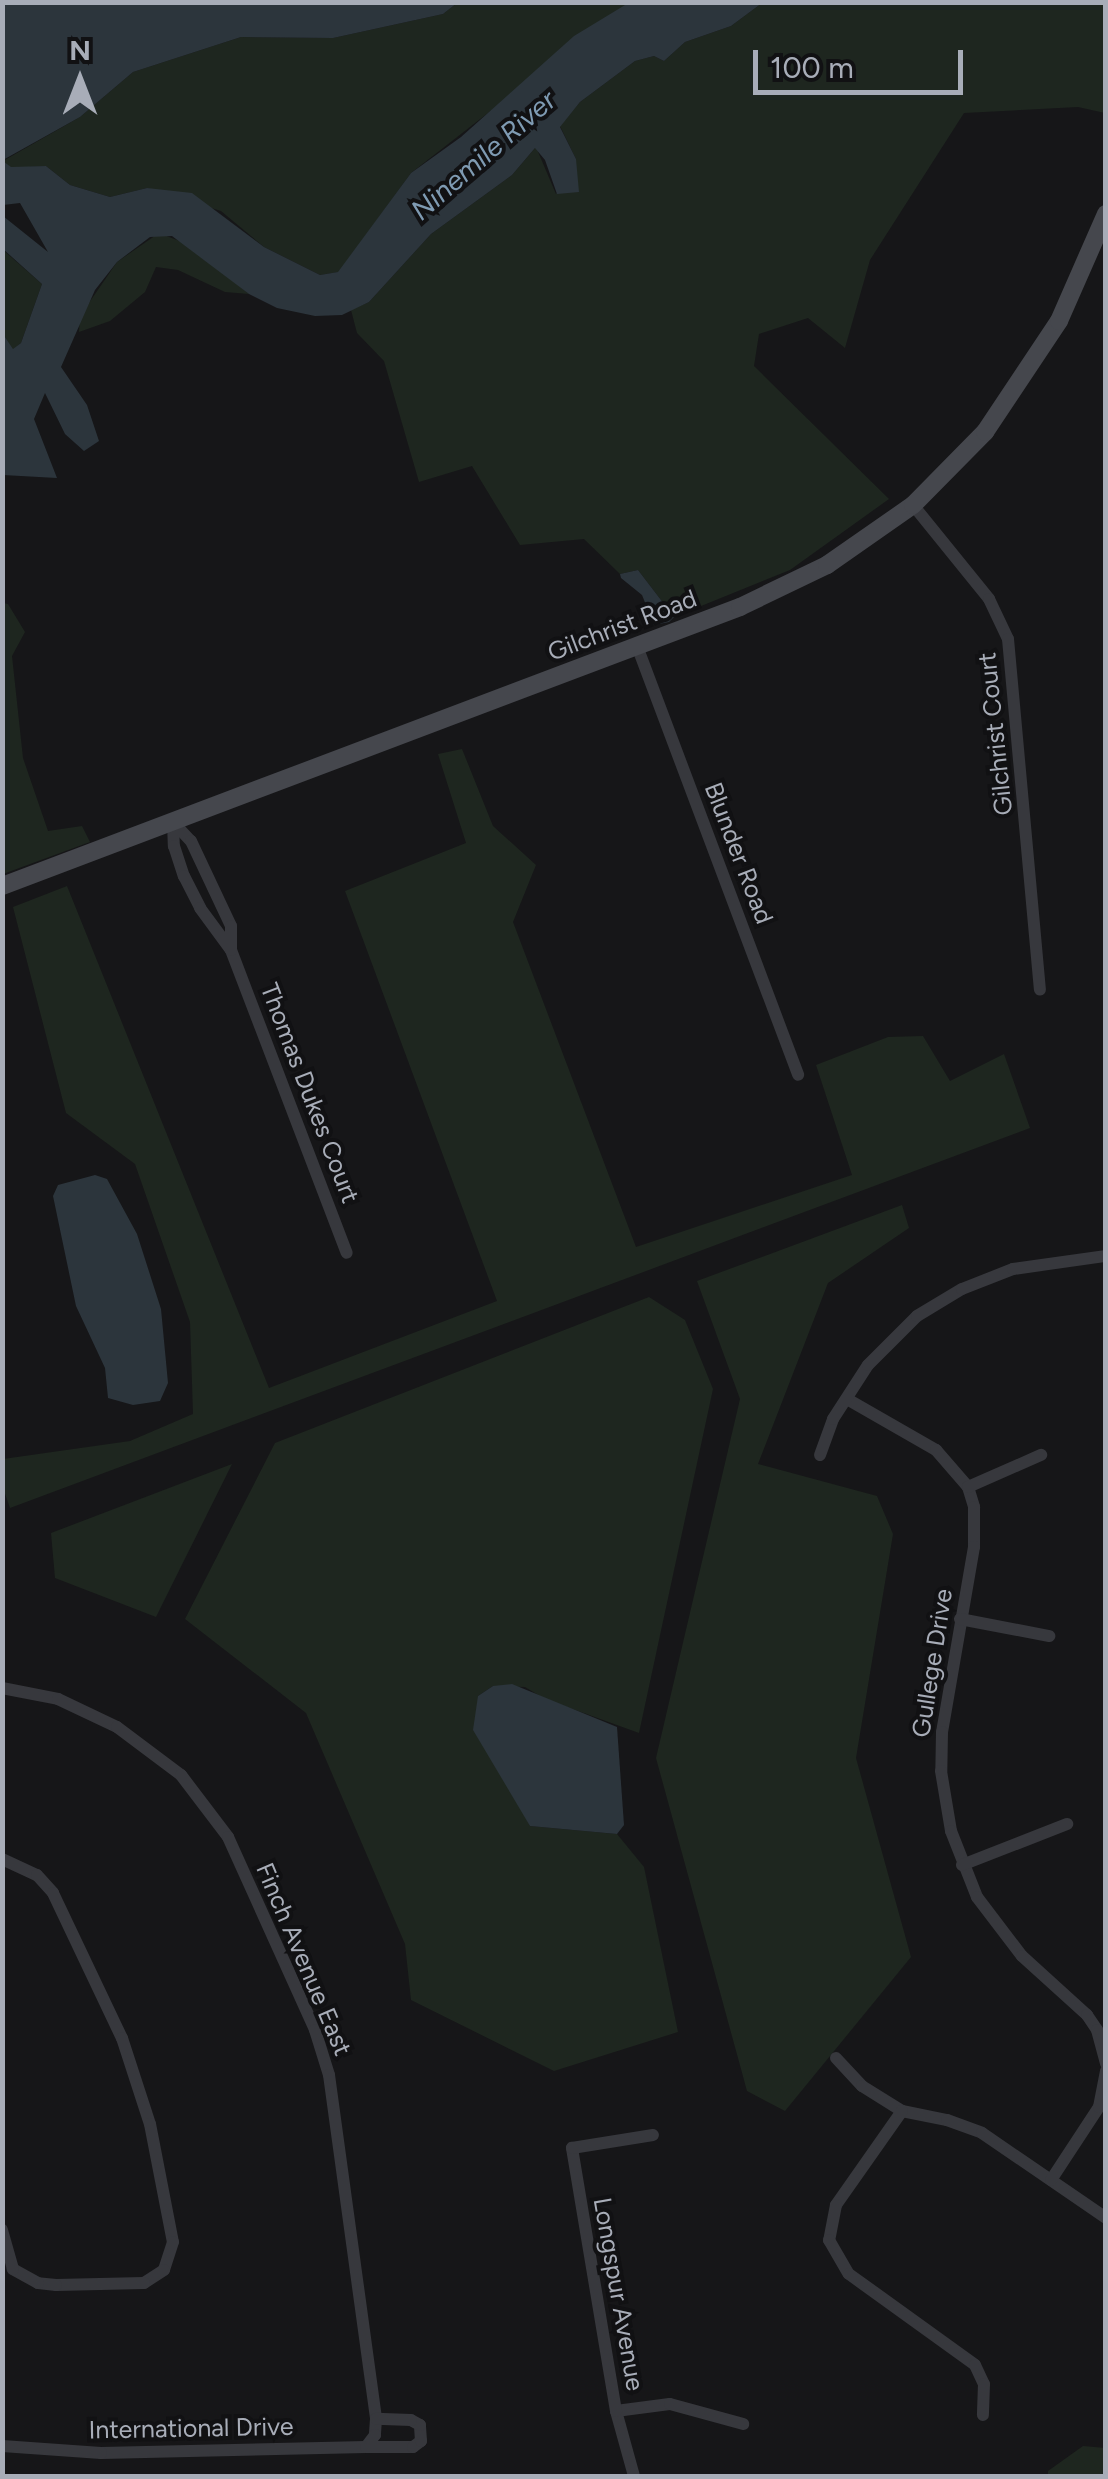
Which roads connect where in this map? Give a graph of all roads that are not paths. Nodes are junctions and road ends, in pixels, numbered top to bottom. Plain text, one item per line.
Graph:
1 (1106, 214) edge
2 (912, 505) junction
3 (637, 646) junction
4 (173, 822) junction
5 (2, 886) edge
6 (231, 950) junction
7 (1040, 990) dead end
8 (798, 1075) dead end
9 (348, 1254) dead end
10 (1106, 1256) edge
11 (847, 1399) junction
12 (820, 1455) dead end
13 (1041, 1456) dead end
14 (968, 1488) junction
15 (960, 1619) junction
16 (1049, 1636) dead end
17 (2, 1688) edge
18 (1067, 1824) dead end
19 (2, 1859) edge
20 (962, 1865) junction
21 (836, 2058) dead end
22 (1106, 2067) edge
23 (902, 2111) junction
24 (653, 2135) dead end
25 (1051, 2180) junction
26 (1106, 2218) edge
27 (2, 2230) edge
28 (616, 2412) junction
29 (983, 2415) dead end
30 (376, 2419) junction
31 (743, 2424) dead end
32 (370, 2441) junction
33 (2, 2446) edge
34 (634, 2476) edge

1 - 2 street, Gilchrist Road
2 - 3 street, Gilchrist Road
2 - 7 street, Gilchrist Court
3 - 4 street, Gilchrist Road
3 - 8 street, Blunder Road
4 - 5 street, Gilchrist Road
4 - 6 street, Thomas Dukes Court
4 - 6 street, Thomas Dukes Court
6 - 9 street, Thomas Dukes Court
10 - 11 street
11 - 12 street
11 - 14 street
13 - 14 street
14 - 15 street, Gullege Drive
15 - 16 street
15 - 20 street, Gullege Drive
17 - 30 street, Finch Avenue East
18 - 20 street
19 - 27 street
20 - 22 street, Gullege Drive
21 - 23 street
22 - 25 street, Gullege Drive
23 - 25 street
23 - 29 street
24 - 28 street, Longspur Avenue
25 - 26 street
28 - 31 street
28 - 34 street, Longspur Avenue
30 - 32 street, Finch Avenue East
30 - 32 street, International Drive
32 - 33 street, International Drive

